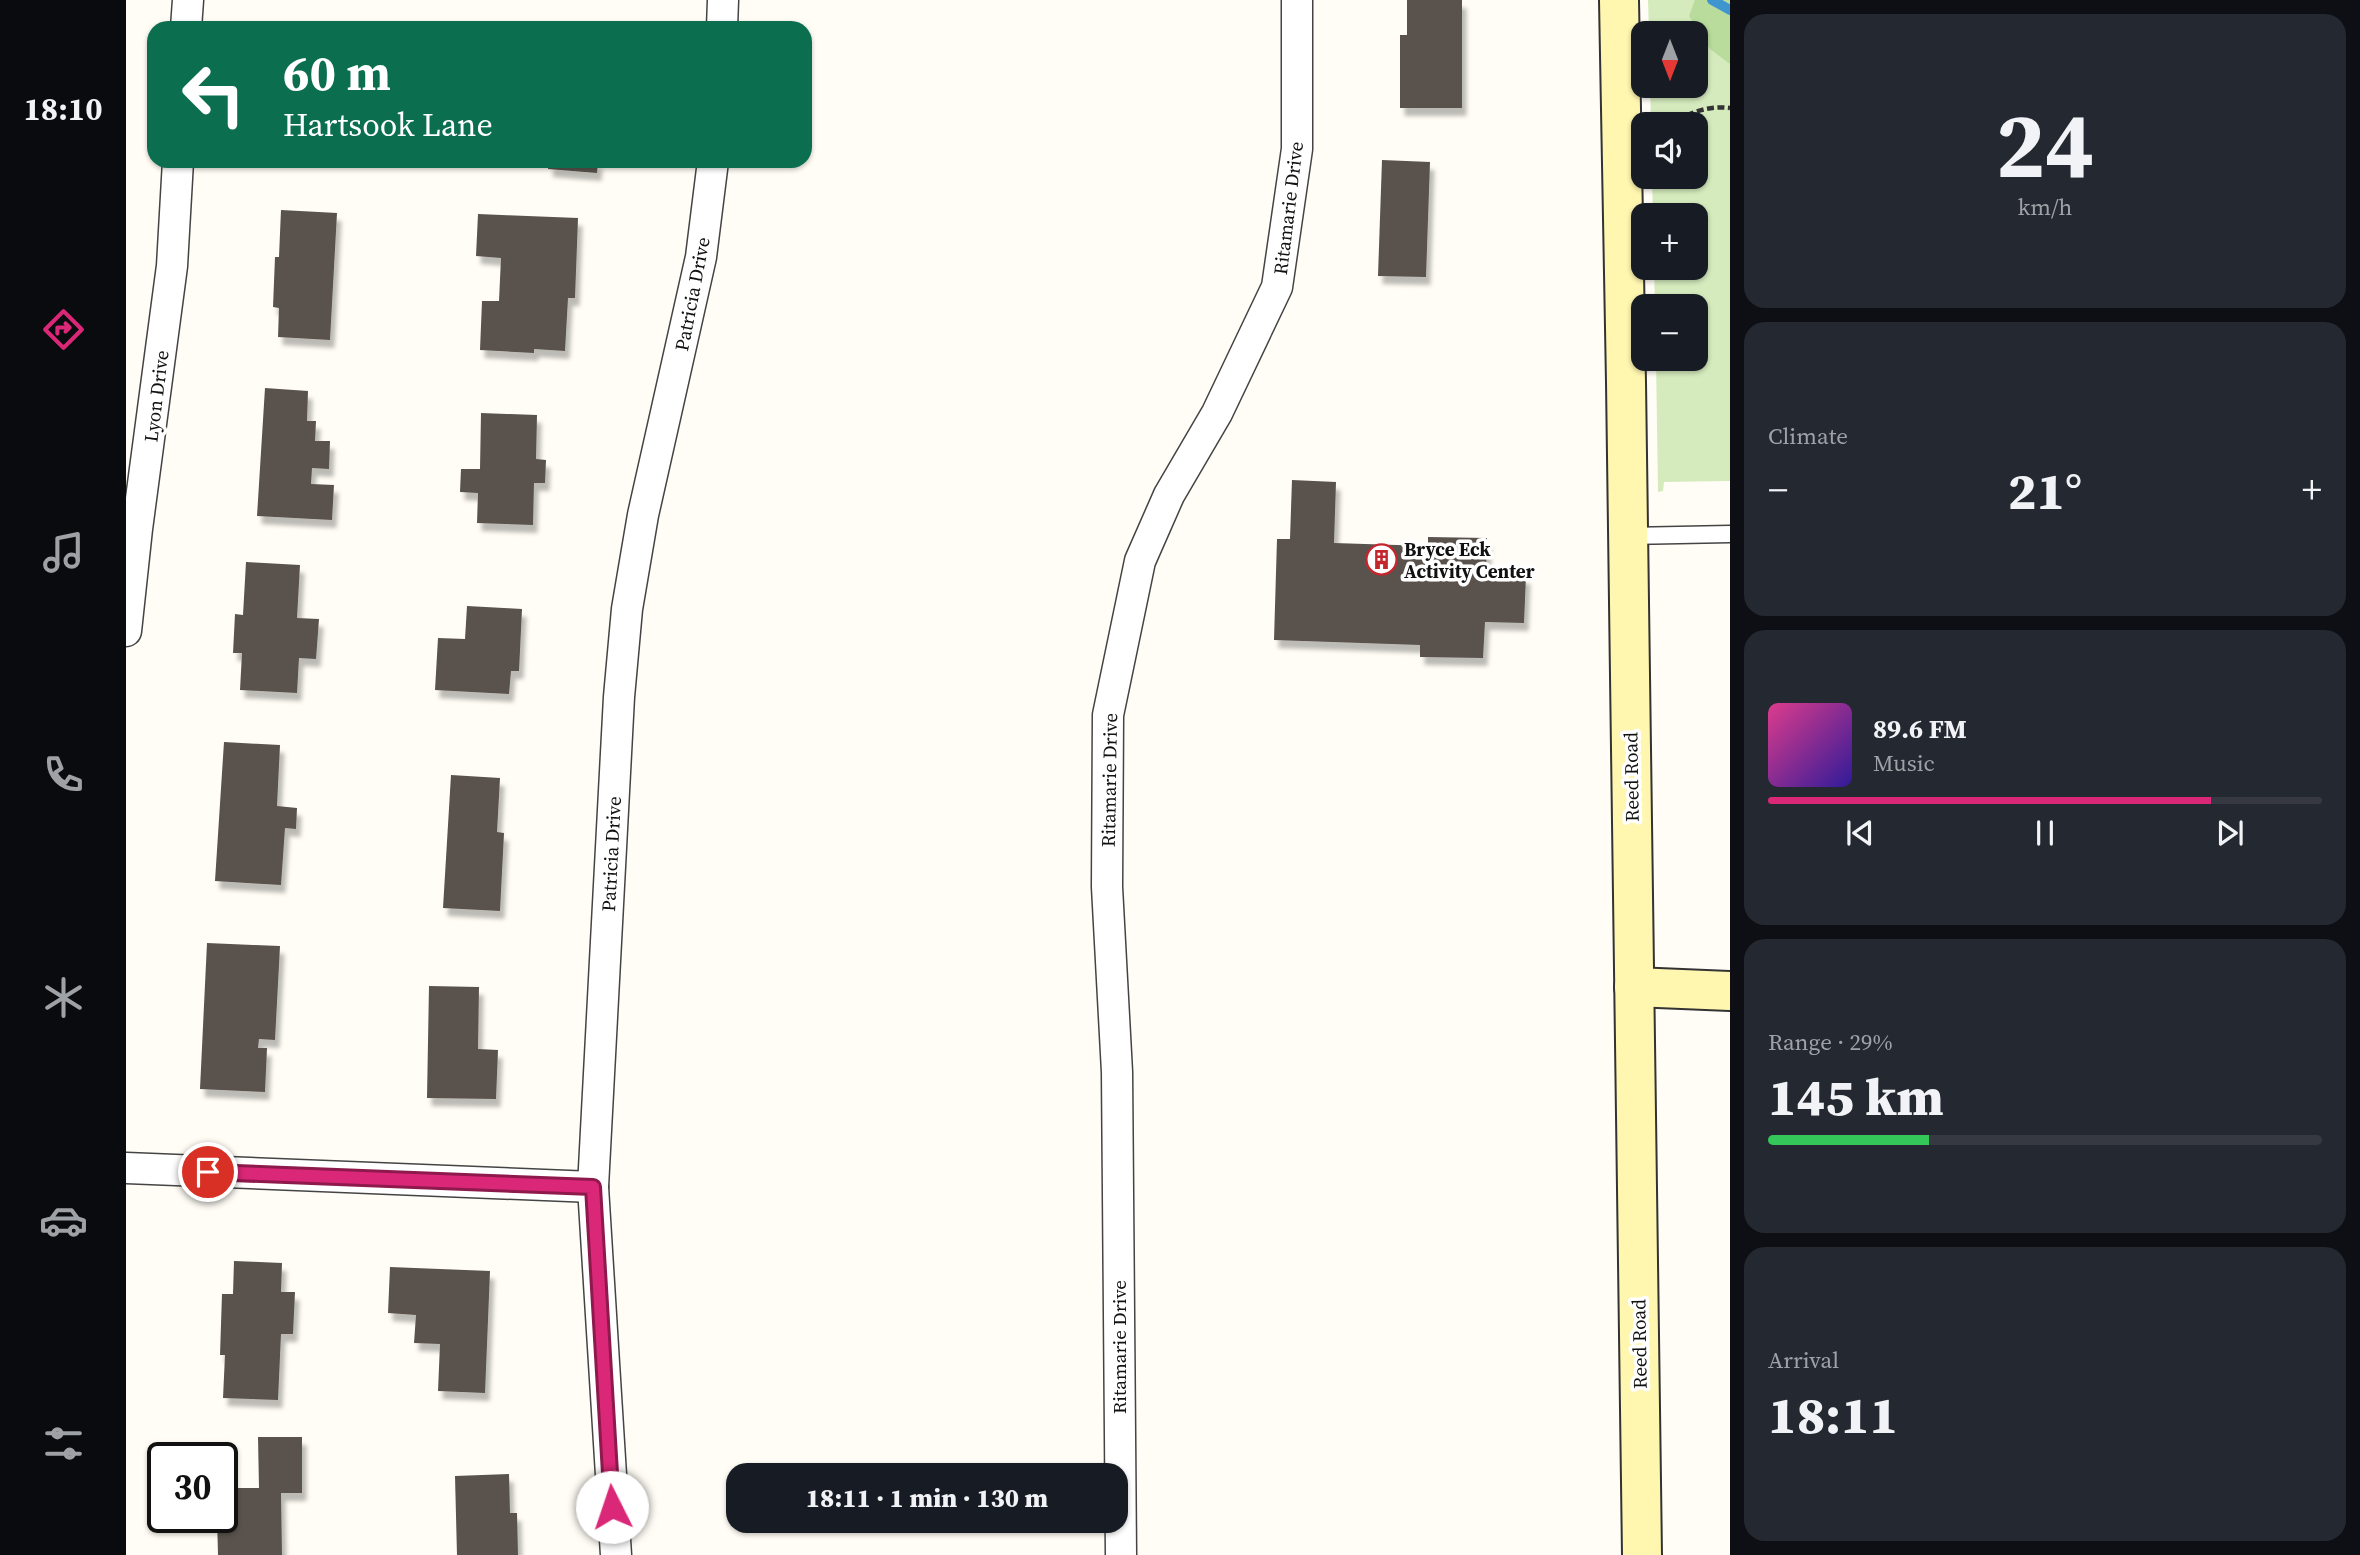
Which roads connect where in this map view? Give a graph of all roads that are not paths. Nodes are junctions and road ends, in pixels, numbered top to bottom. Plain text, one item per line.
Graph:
1 (188, 0) edge
2 (723, 0) edge
3 (1297, 0) edge
4 (1619, 0) edge
5 (186, 21) edge
6 (722, 21) edge
7 (178, 168) edge
8 (712, 168) edge
9 (1730, 534) edge
10 (1629, 536) junction
11 (126, 631) edge
12 (1634, 987) junction
13 (1730, 991) edge
14 (126, 1168) edge
15 (593, 1187) junction
16 (615, 1555) edge
17 (1121, 1555) edge
18 (1642, 1555) edge

1 - 5 street
2 - 6 street
3 - 17 street, Ritamarie Drive
4 - 10 main road, Reed Road
7 - 11 street, Lyon Drive
8 - 15 street, Patricia Drive
9 - 10 lane
10 - 12 main road, Reed Road
12 - 13 main road
12 - 18 main road, Reed Road
14 - 15 street
15 - 16 street, Patricia Drive

